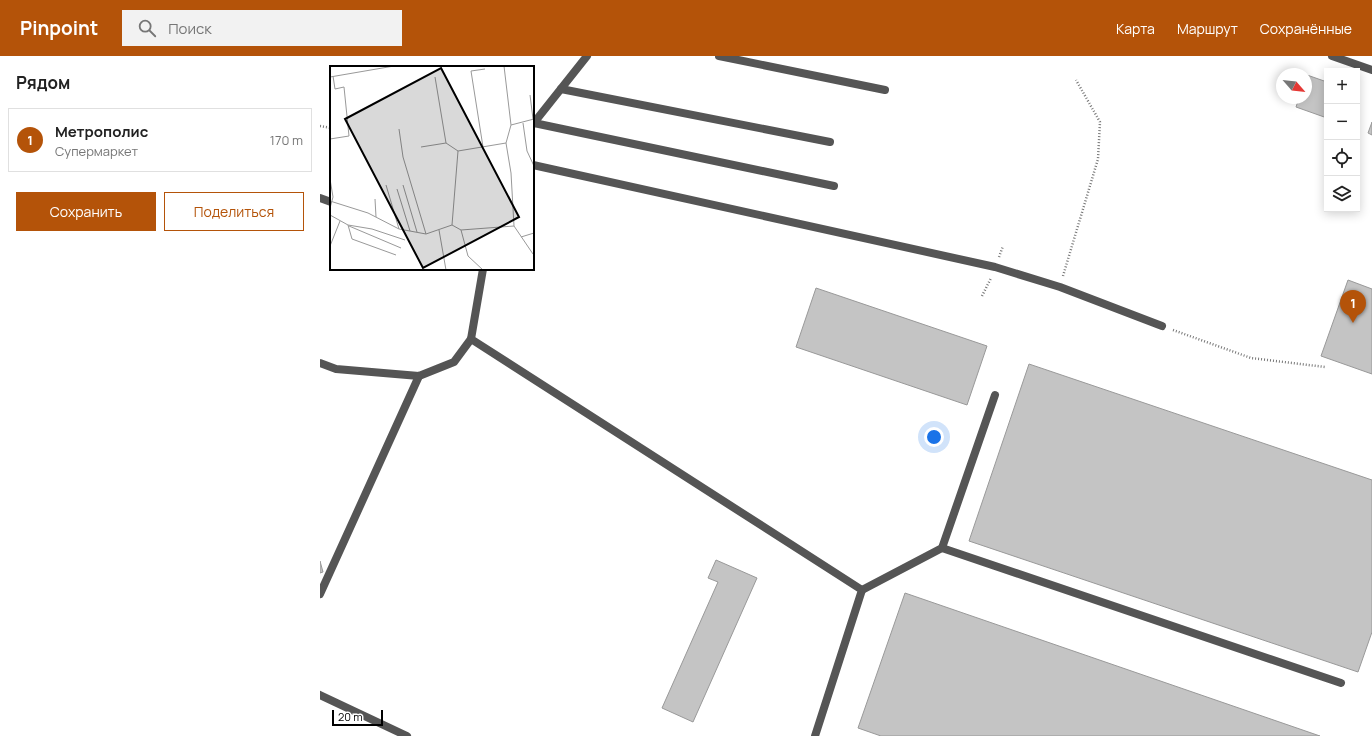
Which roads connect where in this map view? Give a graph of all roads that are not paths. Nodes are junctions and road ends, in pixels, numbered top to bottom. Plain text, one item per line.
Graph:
1 (587, 56) edge
2 (719, 56) edge
3 (1332, 56) edge
4 (1372, 70) edge
5 (561, 89) junction
6 (885, 90) dead end
7 (534, 123) edge
8 (534, 124) edge
9 (830, 142) dead end
10 (534, 165) edge
11 (834, 186) dead end
12 (320, 198) edge
13 (330, 202) edge
14 (483, 270) edge
15 (1162, 326) road end
16 (471, 339) junction
17 (320, 363) edge
18 (418, 376) junction
19 (995, 394) dead end
20 (942, 548) junction
21 (862, 590) junction
22 (320, 594) edge
23 (1341, 683) dead end
24 (320, 695) edge
25 (407, 736) edge
26 (815, 736) edge

1 - 5 street
2 - 6 street
3 - 4 street
5 - 7 street
5 - 9 street
8 - 11 street
10 - 15 street
12 - 13 street
14 - 16 street
16 - 18 street
16 - 21 street
17 - 18 street
18 - 22 street
19 - 20 street
20 - 21 street
20 - 23 street
21 - 26 street
24 - 25 street

